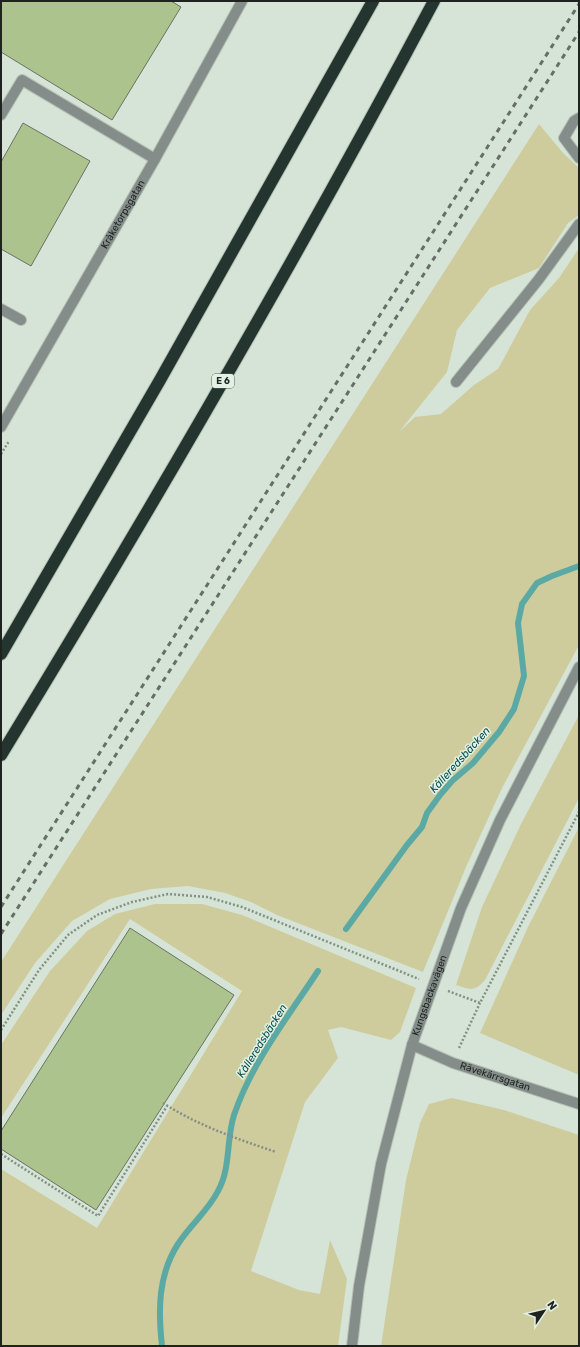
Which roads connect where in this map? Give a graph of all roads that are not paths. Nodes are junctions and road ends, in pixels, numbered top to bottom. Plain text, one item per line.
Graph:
1 (242, 1) edge
2 (373, 1) edge
3 (434, 1) edge
4 (1, 115) edge
5 (579, 118) edge
6 (579, 158) edge
7 (155, 159) junction
8 (579, 224) edge
9 (1, 309) edge
10 (21, 320) dead end
11 (456, 382) dead end
12 (2, 423) edge
13 (1, 654) edge
14 (579, 667) edge
15 (1, 755) edge
16 (412, 1045) junction
17 (579, 1104) edge
18 (352, 1346) edge

1 - 7 street, Kråketorpsgatan
2 - 13 highway
3 - 15 highway, E 6
4 - 7 street
5 - 6 street
7 - 12 street, Kråketorpsgatan
8 - 11 street
9 - 10 street
14 - 16 street, Kungsbackavägen
16 - 17 street, Rävekärrsgatan
16 - 18 street, Kungsbackavägen

